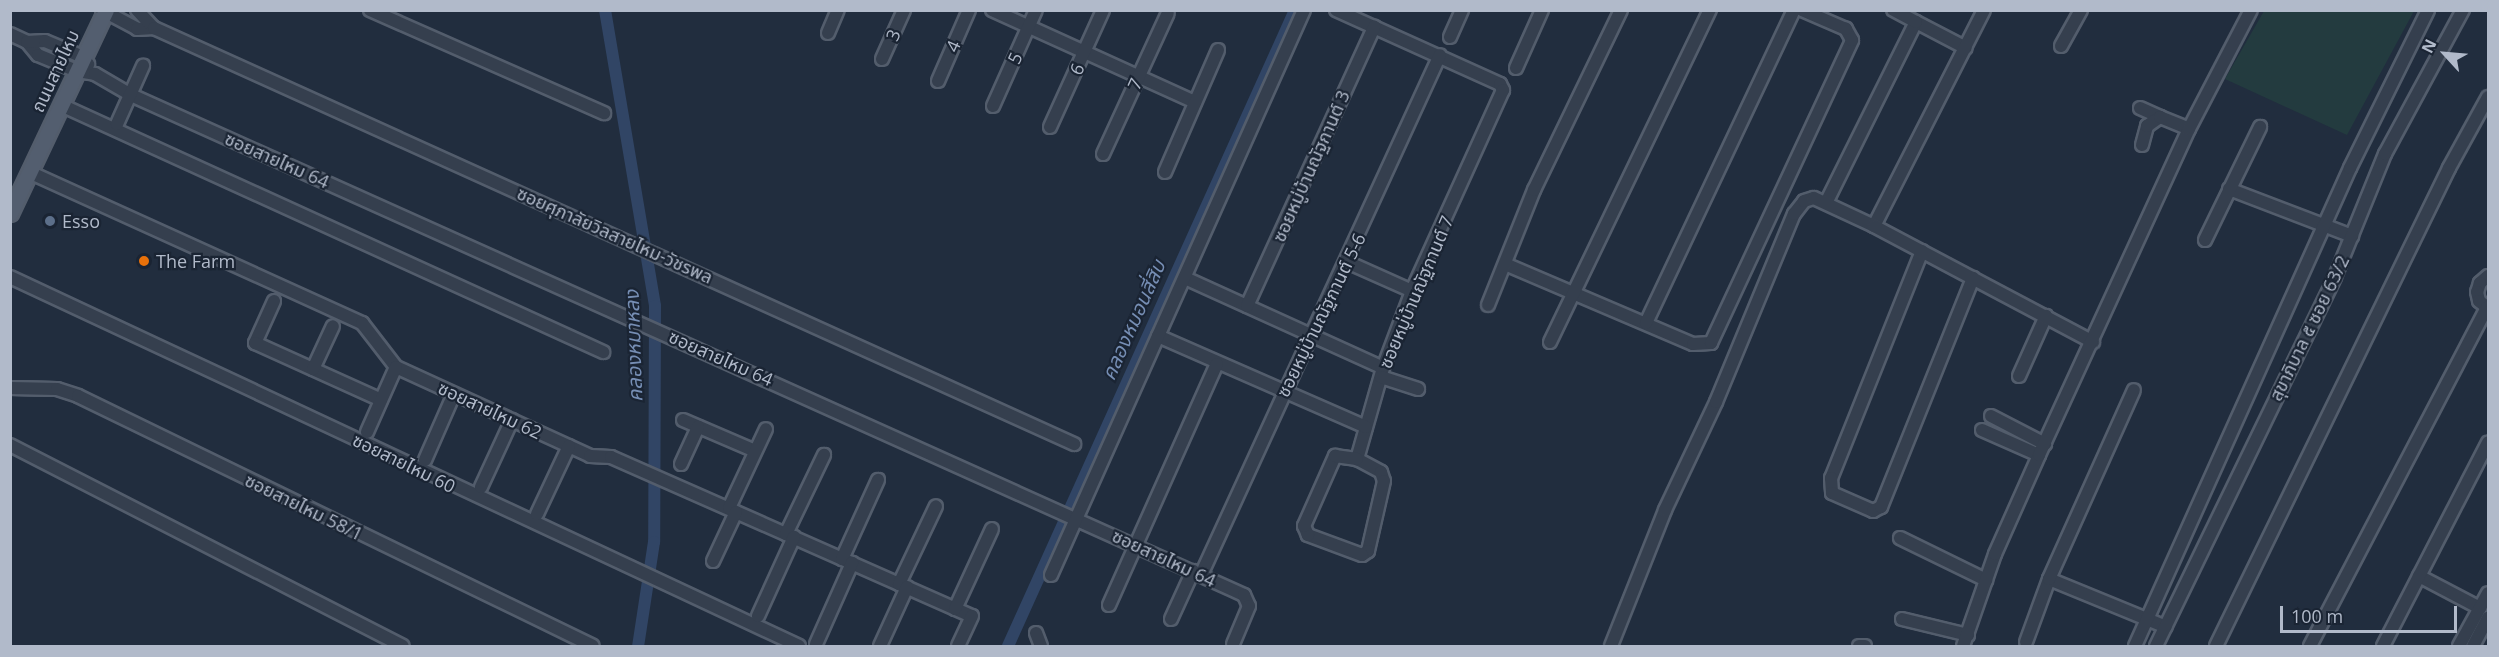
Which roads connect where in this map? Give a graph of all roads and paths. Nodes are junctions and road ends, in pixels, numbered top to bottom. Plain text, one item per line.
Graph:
1 (137, 10) edge
2 (370, 10) edge
3 (838, 10) edge
4 (904, 10) edge
5 (969, 10) edge
6 (992, 10) edge
7 (1036, 10) edge
8 (1103, 10) edge
9 (1304, 10) edge
10 (1336, 10) edge
11 (1462, 10) edge
12 (1542, 10) edge
13 (1621, 10) edge
14 (1710, 10) edge
15 (1794, 10) edge
16 (1802, 10) edge
17 (1893, 10) edge
18 (1984, 10) edge
19 (2081, 10) edge
20 (2251, 10) edge
21 (2428, 10) edge
22 (2463, 10) edge
23 (104, 12) edge
24 (1168, 13) dead end
25 (1916, 22) junction
26 (1029, 27) junction
27 (1374, 27) junction
28 (154, 28) junction
29 (828, 33) dead end
30 (10, 34) edge
31 (1450, 37) dead end
32 (2061, 46) dead end
33 (1966, 48) junction
34 (1218, 50) dead end
35 (1084, 52) junction
36 (1440, 55) junction
37 (882, 58) dead end
38 (80, 64) junction
39 (143, 66) dead end
40 (1516, 68) dead end
41 (1138, 78) junction
42 (938, 81) dead end
43 (131, 95) junction
44 (2488, 97) edge
45 (1195, 102) junction
46 (61, 105) junction
47 (993, 106) dead end
48 (2140, 108) dead end
49 (604, 113) dead end
50 (2160, 117) junction
51 (117, 124) dead end
52 (1050, 127) dead end
53 (2260, 127) dead end
54 (2188, 129) junction
55 (2142, 145) dead end
56 (1102, 154) dead end
57 (29, 172) junction
58 (1165, 172) dead end
59 (2229, 189) junction
60 (1826, 203) junction
61 (10, 213) edge
62 (1874, 226) junction
63 (2327, 226) junction
64 (2352, 236) junction
65 (2205, 240) dead end
66 (1922, 251) junction
67 (1347, 262) junction
68 (1505, 264) junction
69 (2488, 276) edge
70 (10, 277) edge
71 (1185, 278) junction
72 (1973, 278) junction
73 (1412, 291) junction
74 (1573, 293) junction
75 (274, 302) dead end
76 (1488, 305) dead end
77 (1247, 306) junction
78 (2488, 308) edge
79 (2046, 316) junction
80 (1646, 323) junction
81 (333, 326) dead end
82 (1158, 336) junction
83 (1313, 336) junction
84 (1550, 342) dead end
85 (2093, 342) junction
86 (603, 352) dead end
87 (1217, 363) junction
88 (396, 367) junction
89 (313, 369) junction
90 (1382, 373) junction
91 (2019, 376) dead end
92 (10, 388) edge
93 (1418, 389) dead end
94 (2134, 390) dead end
95 (1283, 393) junction
96 (454, 394) junction
97 (381, 400) junction
98 (1991, 416) dead end
99 (512, 420) junction
100 (683, 420) dead end
101 (698, 427) junction
102 (1366, 427) junction
103 (766, 429) dead end
104 (1982, 430) dead end
105 (367, 432) dead end
106 (2488, 443) edge
107 (1074, 444) dead end
108 (10, 445) edge
109 (569, 446) junction
110 (2042, 450) junction
111 (755, 452) junction
112 (824, 455) dead end
113 (1357, 459) junction
114 (425, 460) dead end
115 (681, 464) dead end
116 (878, 480) dead end
117 (481, 487) dead end
118 (936, 506) dead end
119 (732, 510) junction
120 (537, 514) dead end
121 (1075, 516) junction
122 (992, 528) dead end
123 (790, 536) junction
124 (1900, 538) dead end
125 (1136, 545) junction
126 (713, 561) dead end
127 (847, 561) junction
128 (1197, 573) junction
129 (1051, 575) dead end
130 (2419, 576) junction
131 (2049, 579) junction
132 (1986, 580) junction
133 (903, 586) junction
134 (2488, 593) edge
135 (1108, 605) dead end
136 (2480, 608) junction
137 (955, 609) junction
138 (758, 616) dead end
139 (2488, 618) edge
140 (1171, 619) dead end
141 (1902, 619) dead end
142 (2150, 619) junction
143 (2166, 627) junction
144 (1036, 633) dead end
145 (1965, 641) edge
146 (2026, 642) dead end
147 (816, 644) dead end
148 (1233, 644) dead end
149 (403, 646) edge
150 (593, 646) edge
151 (799, 646) edge
152 (880, 646) edge
153 (958, 646) edge
154 (1041, 646) edge
155 (1611, 646) edge
156 (1859, 646) edge
157 (1865, 646) edge
158 (2135, 646) edge
159 (2156, 646) edge
160 (2216, 646) edge
161 (2310, 646) edge
162 (2383, 646) edge
163 (2459, 646) edge
164 (2473, 646) edge

1 - 28 street
2 - 49 street
3 - 29 street
4 - 37 street, 3
5 - 42 street, 4
6 - 26 street
7 - 26 street, 5
8 - 35 street, 6
9 - 71 street
10 - 27 street
11 - 31 street
12 - 40 street
13 - 68 street
14 - 74 street
15 - 80 street
16 - 80 street
17 - 25 street
18 - 33 street
19 - 32 street
20 - 54 street
21 - 63 street
22 - 64 street, สุขาภิบาล ๕ ซอย 63/2
23 - 28 street
23 - 38 main road, ถนนสายไหม
24 - 41 street, 7
25 - 33 street
25 - 60 street
26 - 35 street
26 - 47 street, 5
27 - 36 street
27 - 77 street, ซอยหมู่บ้านณัฐกานต์ 3
28 - 107 street, ซอยศุภาลัยวิลสายไหม-วัชรพล
30 - 38 street
33 - 62 street
34 - 45 street
35 - 41 street
35 - 52 street, 6
36 - 67 street, ซอยหมู่บ้านณัฐกานต์ 5-6
36 - 73 street, ซอยหมู่บ้านณัฐกานต์ 7
38 - 43 street, ซอยสายไหม 64
38 - 46 main road, ถนนสายไหม
39 - 43 street
41 - 45 street
41 - 56 street, 7
43 - 51 street
43 - 121 street, ซอยสายไหม 64
44 - 160 street
45 - 58 street
46 - 57 main road, ถนนสายไหม
46 - 86 street
48 - 50 street
50 - 54 street
50 - 55 street
53 - 59 street
54 - 85 street
57 - 61 main road, ถนนสายไหม
57 - 88 street, ซอยสายไหม 62
59 - 63 street
59 - 65 street
60 - 62 street
60 - 155 street
62 - 66 street
63 - 64 street
63 - 142 street
64 - 143 street, สุขาภิบาล ๕ ซอย 63/2
66 - 72 street
66 - 72 street
67 - 73 street
67 - 83 street, ซอยหมู่บ้านณัฐกานต์ 5-6
68 - 74 street
68 - 76 street
69 - 78 street
70 - 151 street, ซอยสายไหม 60
71 - 77 street
71 - 82 street
72 - 79 street
73 - 90 street, ซอยหมู่บ้านณัฐกานต์ 7
74 - 80 street
74 - 84 street
75 - 89 street
77 - 83 street
78 - 161 street
79 - 85 street
79 - 91 street
81 - 89 street
82 - 87 street
82 - 121 street
83 - 90 street
83 - 95 street, ซอยหมู่บ้านณัฐกานต์ 5-6
85 - 110 street
87 - 95 street
87 - 125 street
88 - 96 street, ซอยสายไหม 62
88 - 97 street
89 - 97 street
90 - 93 street
90 - 102 street, ซอยหมู่บ้านณัฐกานต์ 7
92 - 150 street, ซอยสายไหม 58/1
94 - 131 street
95 - 102 street
95 - 128 street, ซอยหมู่บ้านณัฐกานต์ 5-6
96 - 99 street, ซอยสายไหม 62
96 - 114 street
97 - 105 street
98 - 110 street
99 - 109 street, ซอยสายไหม 62
99 - 117 street
100 - 101 street
101 - 111 street
101 - 115 street
102 - 113 street, ซอยหมู่บ้านณัฐกานต์ 7
103 - 111 street
104 - 110 street
106 - 130 street
108 - 149 street
109 - 119 street, ซอยสายไหม 62
109 - 120 street
110 - 132 street
111 - 119 street
112 - 123 street
113 - 113 street
116 - 127 street
118 - 133 street
119 - 123 street, ซอยสายไหม 62
119 - 126 street
121 - 125 street, ซอยสายไหม 64
121 - 129 street
122 - 137 street
123 - 127 street, ซอยสายไหม 62
123 - 138 street
124 - 132 street
125 - 128 street, ซอยสายไหม 64
125 - 135 street
127 - 133 street, ซอยสายไหม 62
127 - 147 street
128 - 140 street, ซอยหมู่บ้านณัฐกานต์ 5-6
128 - 148 street, ซอยสายไหม 64
130 - 136 street
130 - 162 street
131 - 142 street
131 - 146 street
132 - 145 street
133 - 137 street, ซอยสายไหม 62
133 - 152 street
134 - 136 street
136 - 163 street
137 - 153 street, ซอยสายไหม 62
139 - 164 street
141 - 145 street
142 - 143 street
142 - 158 street
143 - 159 street, สุขาภิบาล ๕ ซอย 63/2
144 - 154 street
156 - 157 street

